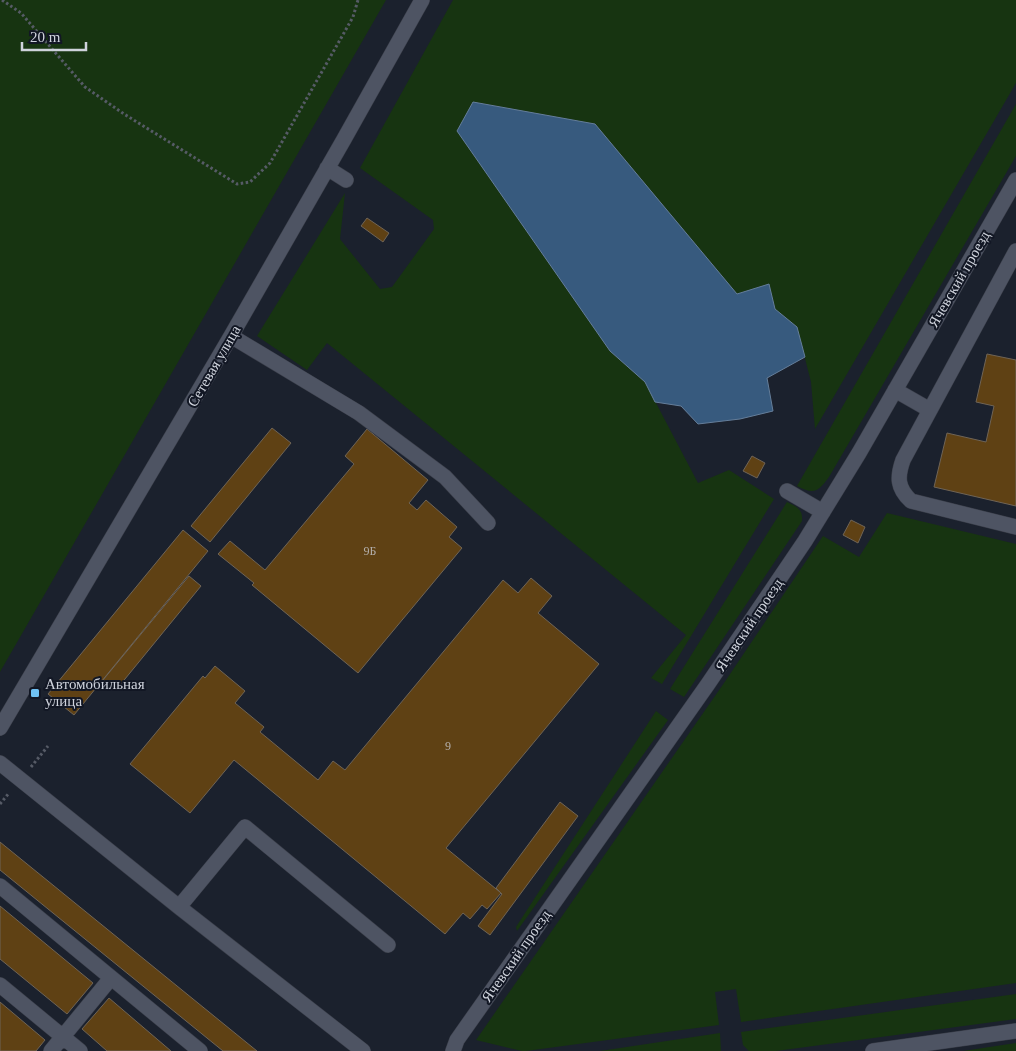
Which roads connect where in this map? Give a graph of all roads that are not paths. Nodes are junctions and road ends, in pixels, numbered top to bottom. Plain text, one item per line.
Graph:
1 (422, 0) edge
2 (328, 168) junction
3 (346, 180) dead end
4 (1016, 180) edge
5 (1016, 251) edge
6 (232, 336) junction
7 (895, 390) junction
8 (930, 410) junction
9 (787, 491) dead end
10 (823, 512) junction
11 (488, 523) dead end
12 (1016, 527) edge
13 (0, 728) edge
14 (0, 764) edge
15 (0, 886) edge
16 (179, 907) junction
17 (388, 946) dead end
18 (111, 978) junction
19 (0, 985) edge
20 (1016, 1031) edge
21 (63, 1037) junction
22 (941, 1047) edge
23 (51, 1051) edge
24 (80, 1051) edge
25 (200, 1051) edge
26 (363, 1051) edge
27 (453, 1051) edge
28 (873, 1051) edge

1 - 2 street, Сетевая улица
2 - 3 street
2 - 6 street, Сетевая улица
4 - 7 street, Ячевский проезд
5 - 8 street
6 - 11 street
6 - 13 street, Сетевая улица
7 - 8 street
7 - 10 street, Ячевский проезд
8 - 12 street
9 - 10 street
10 - 27 street, Ячевский проезд
14 - 16 street
15 - 18 street
16 - 17 street
16 - 26 street
18 - 21 street
18 - 25 street
19 - 21 street
20 - 22 street
21 - 23 street
21 - 24 street
22 - 28 street

